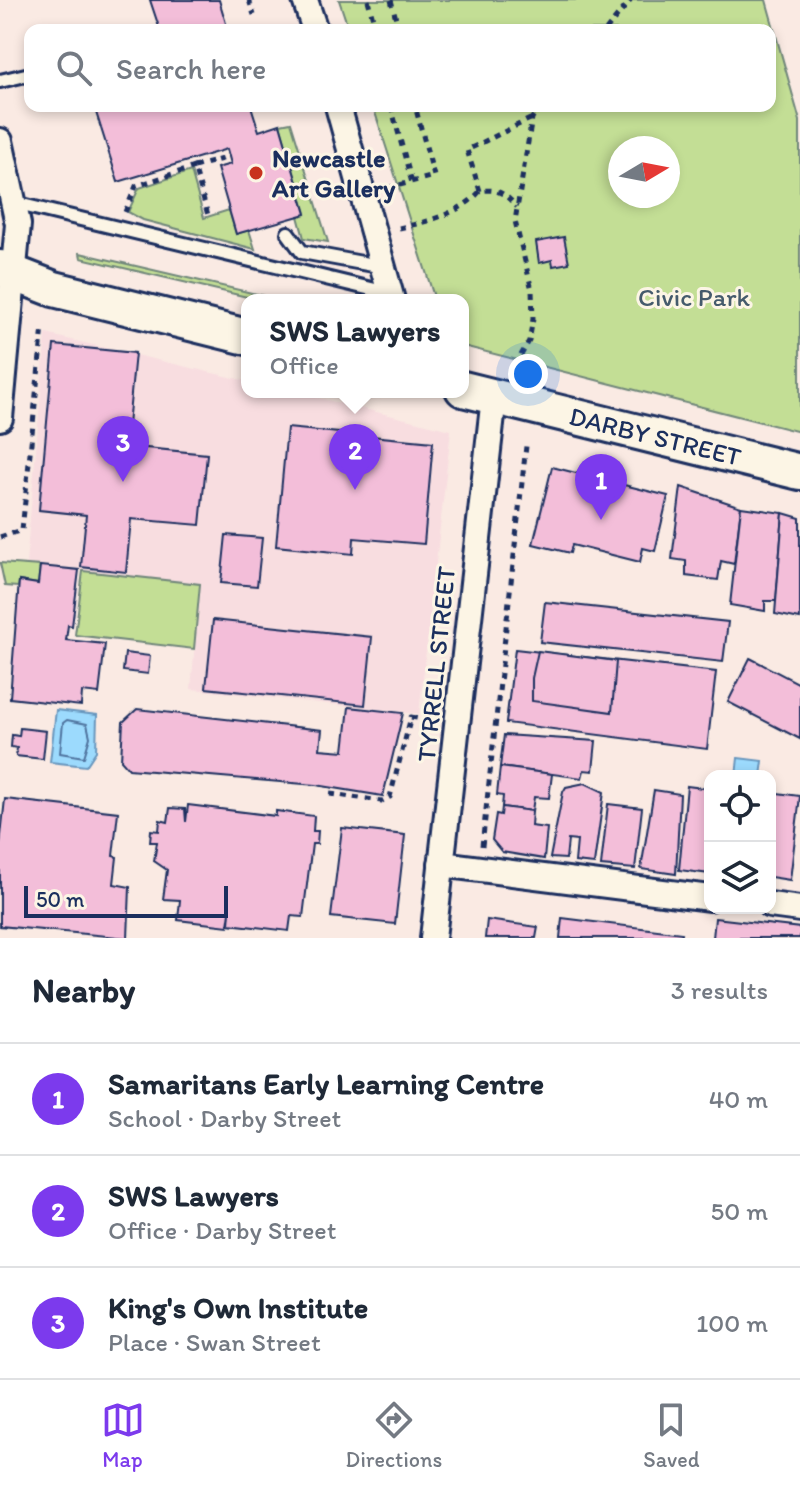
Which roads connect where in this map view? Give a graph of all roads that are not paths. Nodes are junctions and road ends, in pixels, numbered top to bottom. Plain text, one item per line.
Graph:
1 (305, 0) edge
2 (313, 24) edge
3 (24, 75) edge
4 (0, 81) edge
5 (340, 112) edge
6 (0, 141) edge
7 (14, 203) junction
8 (288, 233) dead end
9 (384, 267) junction
10 (7, 271) edge
11 (380, 294) edge
12 (391, 294) edge
13 (241, 336) edge
14 (478, 393) edge
15 (0, 418) edge
16 (800, 449) edge
17 (743, 457) junction
18 (800, 472) edge
19 (441, 864) junction
20 (704, 897) edge
21 (776, 906) edge
22 (800, 909) edge
23 (433, 938) edge

1 - 2 street
3 - 4 lane
5 - 9 street
6 - 7 street
7 - 10 street
7 - 11 lane
8 - 9 lane
9 - 12 street
10 - 13 main road
10 - 15 street
14 - 17 main road, DARBY STREET
14 - 19 street, TYRRELL STREET
16 - 17 main road
17 - 18 main road, DARBY STREET
19 - 20 street
19 - 23 street, TYRRELL STREET
21 - 22 street

